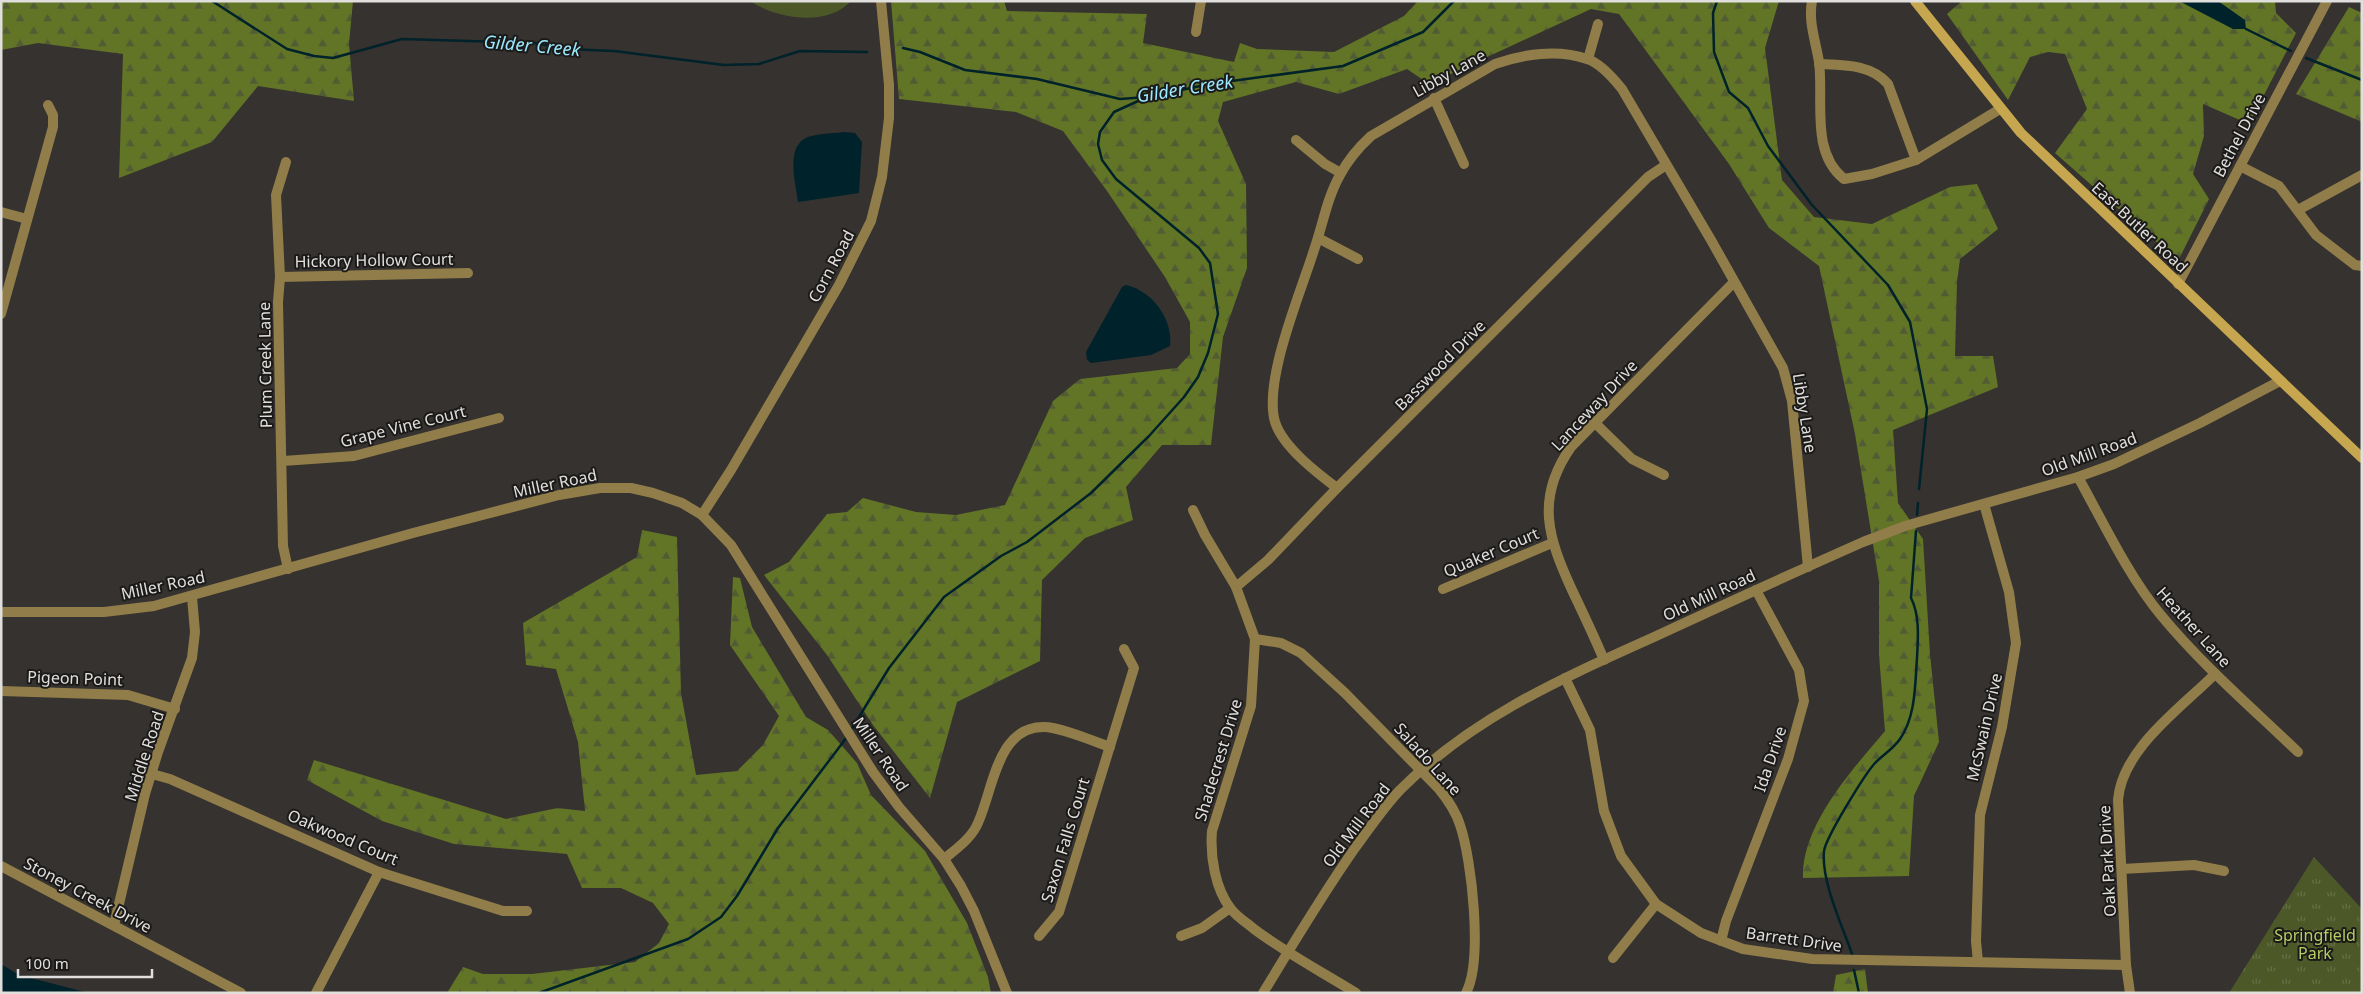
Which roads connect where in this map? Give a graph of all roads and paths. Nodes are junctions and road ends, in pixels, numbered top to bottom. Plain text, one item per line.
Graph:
1 (880, 1) edge
2 (1200, 1) edge
3 (1812, 1) edge
4 (1915, 1) edge
5 (2327, 1) edge
6 (1598, 24) dead end
7 (1196, 32) dead end
8 (1588, 59) junction
9 (1819, 64) junction
10 (1434, 98) junction
11 (48, 105) dead end
12 (2000, 109) junction
13 (1296, 140) dead end
14 (1916, 160) junction
15 (286, 162) dead end
16 (1464, 164) dead end
17 (1666, 165) junction
18 (2240, 166) junction
19 (1341, 173) junction
20 (2362, 175) edge
21 (2298, 210) junction
22 (1, 212) edge
23 (27, 219) junction
24 (1318, 238) junction
25 (1358, 259) dead end
26 (2362, 266) edge
27 (468, 273) dead end
28 (280, 277) junction
29 (1734, 282) junction
30 (2178, 284) junction
31 (1, 314) edge
32 (2280, 381) junction
33 (499, 418) dead end
34 (1594, 422) junction
35 (2362, 458) edge
36 (283, 461) junction
37 (1664, 475) dead end
38 (2078, 477) junction
39 (1336, 488) junction
40 (1984, 504) junction
41 (1193, 510) dead end
42 (702, 515) junction
43 (1552, 543) junction
44 (1808, 566) junction
45 (288, 568) junction
46 (1236, 587) junction
47 (1443, 589) dead end
48 (1756, 590) junction
49 (192, 597) junction
50 (1, 612) edge
51 (1255, 640) junction
52 (1124, 649) dead end
53 (1604, 660) junction
54 (2215, 674) junction
55 (1564, 678) junction
56 (1, 691) edge
57 (175, 709) junction
58 (1110, 747) junction
59 (2298, 752) dead end
60 (1420, 770) junction
61 (152, 774) junction
62 (944, 859) junction
63 (1, 866) edge
64 (2122, 870) junction
65 (2224, 871) dead end
66 (379, 872) junction
67 (1656, 904) junction
68 (1230, 908) junction
69 (527, 911) dead end
70 (114, 924) junction
71 (1039, 936) dead end
72 (1181, 936) dead end
73 (1722, 941) junction
74 (1288, 952) junction
75 (1613, 958) dead end
76 (1978, 962) junction
77 (2126, 965) junction
78 (241, 993) edge
79 (316, 993) edge
80 (1007, 993) edge
81 (1263, 993) edge
82 (1356, 993) edge
83 (1466, 993) edge
84 (2130, 993) edge

1 - 42 street, Corn Road
2 - 7 street
3 - 9 street
4 - 12 main road, East Butler Road
5 - 18 street, Bethel Drive
6 - 8 street
8 - 10 street, Libby Lane
8 - 17 street, Libby Lane
9 - 14 street
9 - 14 street
10 - 16 street
10 - 19 street, Libby Lane
11 - 23 street
12 - 14 street
12 - 30 main road, East Butler Road
13 - 19 street
15 - 28 street, Plum Creek Lane
17 - 29 street, Libby Lane
17 - 39 street, Basswood Drive
18 - 21 street
18 - 30 street, Bethel Drive
19 - 24 street, Libby Lane
20 - 21 street
21 - 26 street
22 - 23 street
23 - 31 street
24 - 25 street
24 - 39 street, Libby Lane
27 - 28 street, Hickory Hollow Court
28 - 36 street, Plum Creek Lane
29 - 34 street, Lanceway Drive
29 - 44 street, Libby Lane
30 - 32 main road, East Butler Road
32 - 35 main road, East Butler Road
32 - 38 street, Old Mill Road
33 - 36 street, Grape Vine Court
34 - 37 street
34 - 43 street, Lanceway Drive
36 - 45 street, Plum Creek Lane
38 - 40 street, Old Mill Road
38 - 54 street, Heather Lane
39 - 46 street, Basswood Drive
40 - 44 street, Old Mill Road
40 - 76 street, McSwain Drive
41 - 46 street, Shadecrest Drive
42 - 45 street, Miller Road
42 - 62 street, Miller Road
43 - 47 street, Quaker Court
43 - 53 street, Lanceway Drive
44 - 48 street, Old Mill Road
45 - 49 street, Miller Road
46 - 51 street, Shadecrest Drive
48 - 53 street, Old Mill Road
48 - 73 street, Ida Drive
49 - 50 street, Miller Road
49 - 57 street, Middle Road
51 - 60 street, Salado Lane
51 - 68 street, Shadecrest Drive
52 - 58 street, Saxon Falls Court
53 - 55 street, Old Mill Road
54 - 59 street, Heather Lane
54 - 64 street, Oak Park Drive
55 - 60 street, Old Mill Road
55 - 67 street, Barrett Drive
56 - 57 street, Pigeon Point
57 - 61 street, Middle Road
58 - 62 street
58 - 71 street, Saxon Falls Court
60 - 74 street, Old Mill Road
60 - 83 street, Salado Lane
61 - 66 street, Oakwood Court
61 - 70 street, Middle Road
62 - 80 street, Miller Road
63 - 70 street, Stoney Creek Drive
64 - 65 street
64 - 77 street, Oak Park Drive
66 - 69 street, Oakwood Court
66 - 79 street
67 - 73 street, Barrett Drive
67 - 75 street
68 - 72 street
68 - 74 street, Shadecrest Drive
70 - 78 street, Stoney Creek Drive
73 - 76 street, Barrett Drive
74 - 81 street, Old Mill Road
74 - 82 street, Shadecrest Drive
76 - 77 street, Barrett Drive
77 - 84 street, Oak Park Drive

